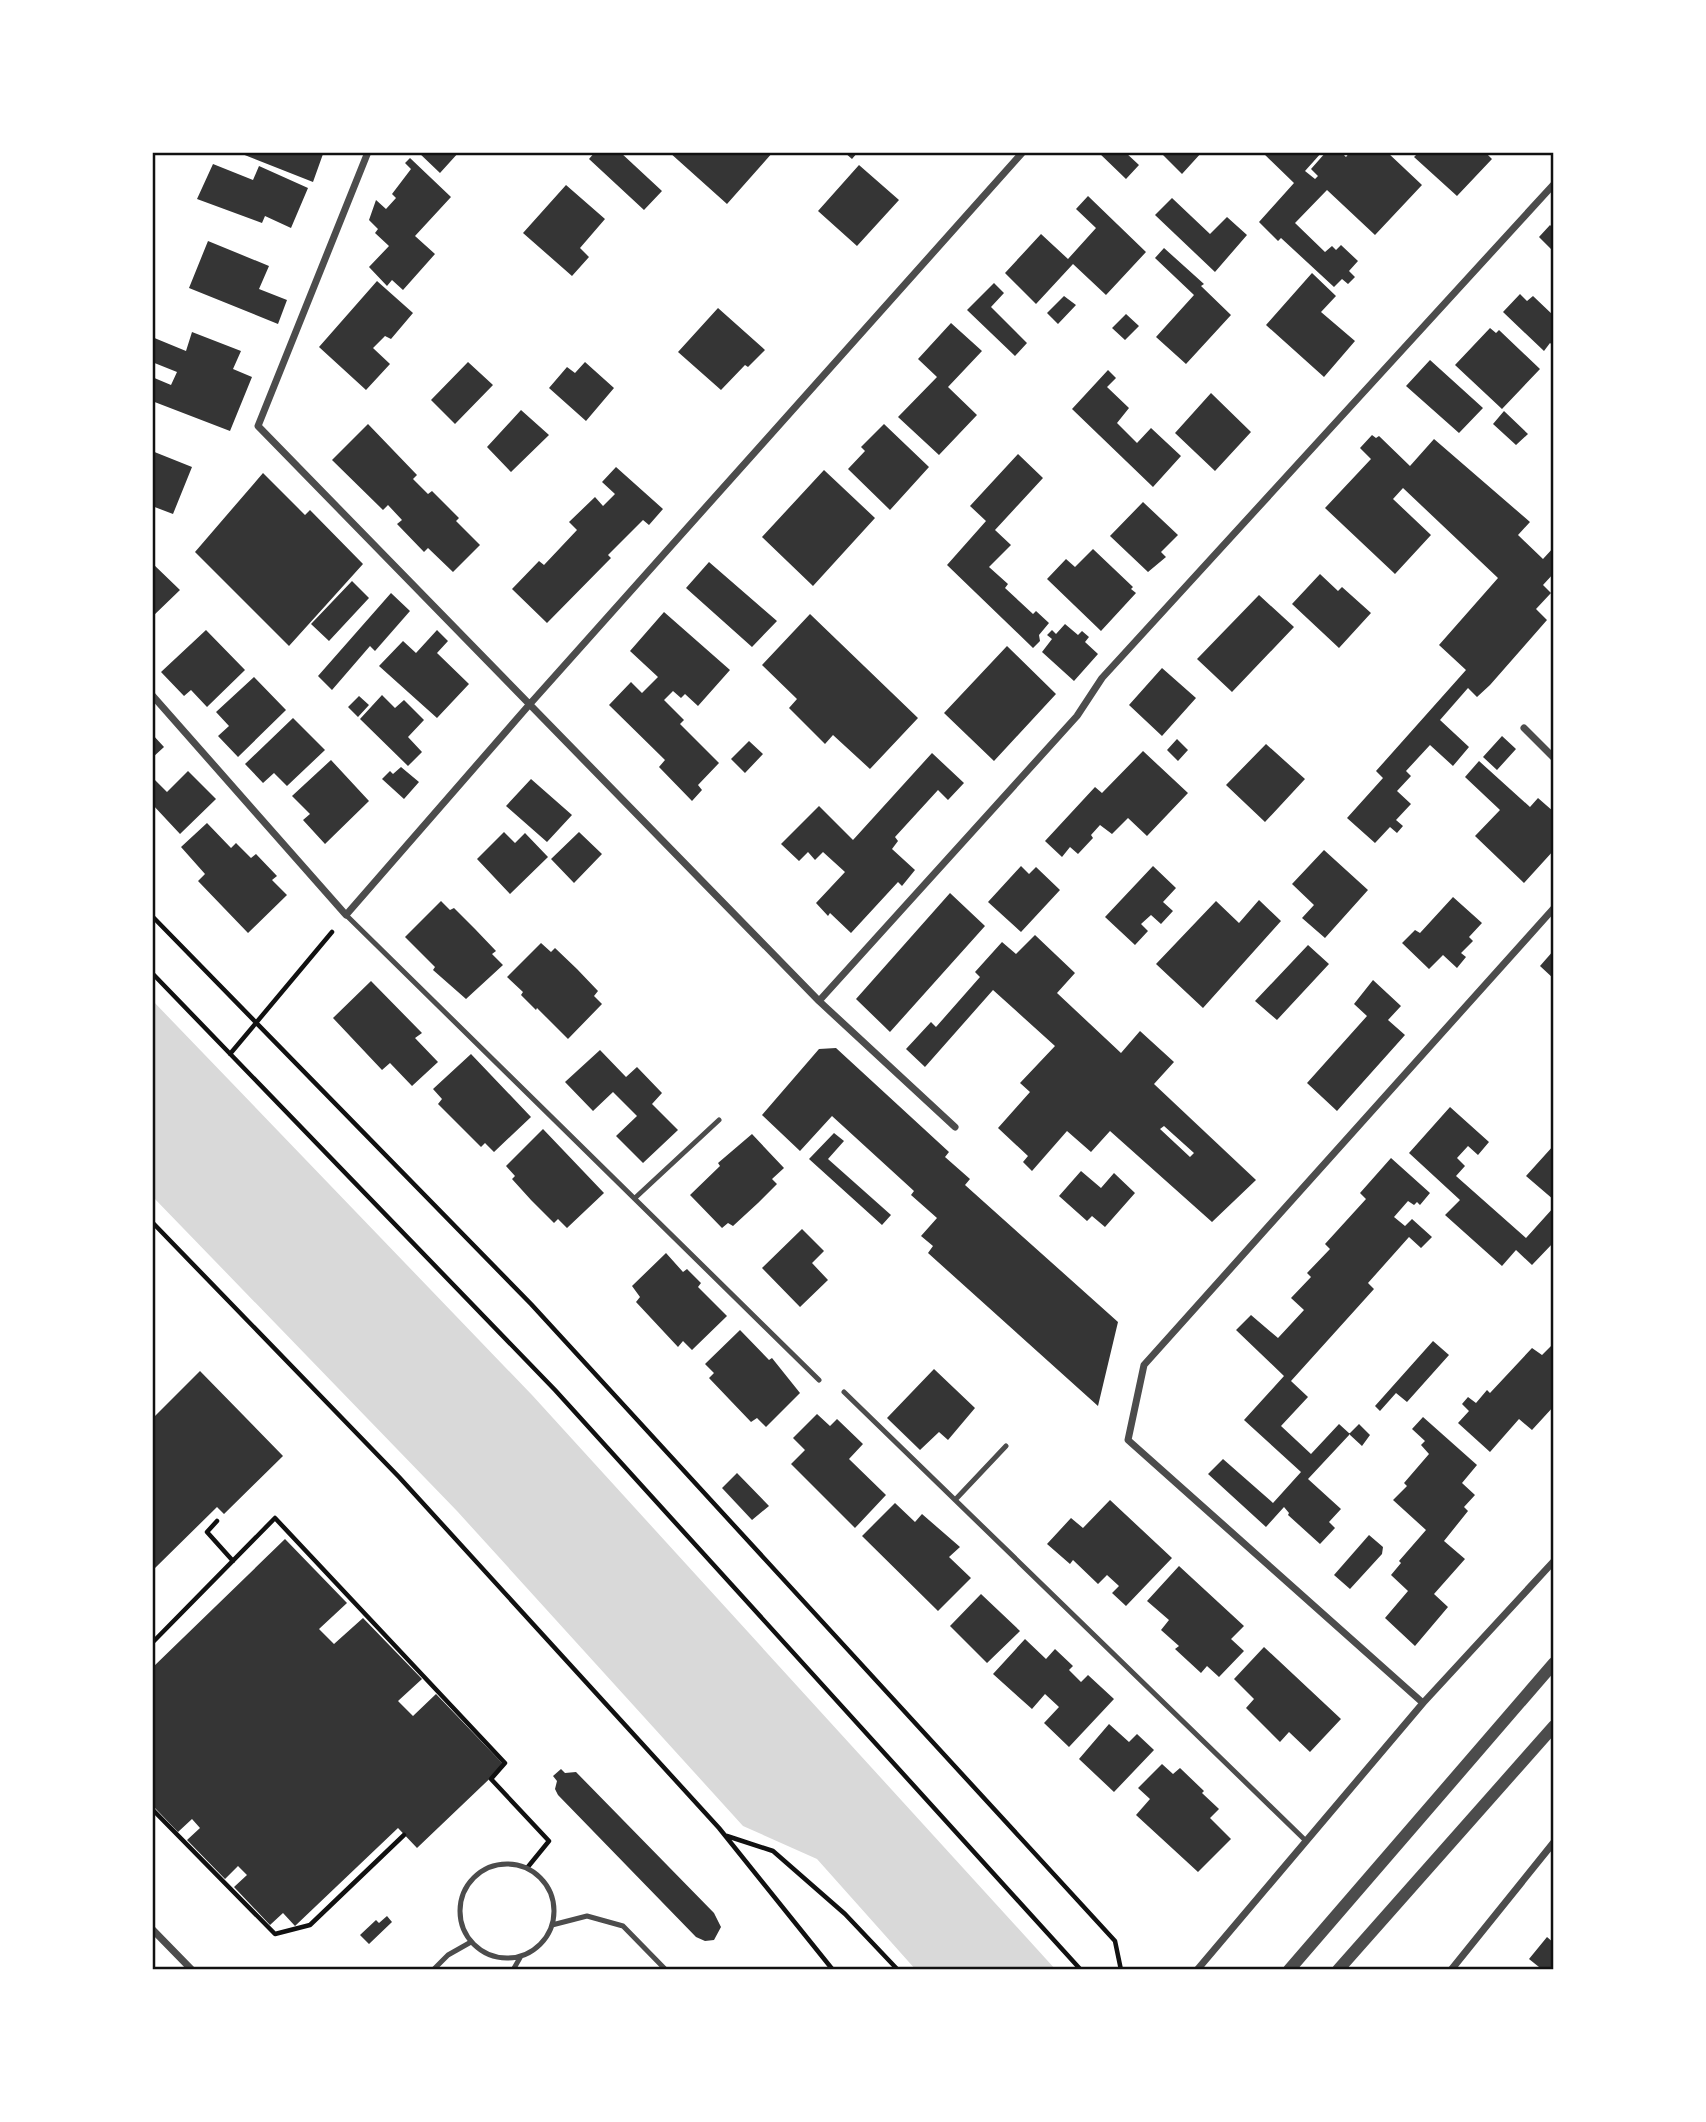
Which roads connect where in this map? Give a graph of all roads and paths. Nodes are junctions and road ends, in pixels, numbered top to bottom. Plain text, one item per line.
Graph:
1 (368, 152) edge
2 (1023, 152) edge
3 (1554, 184) edge
4 (152, 695) edge
5 (529, 705) junction
6 (1524, 728) dead end
7 (1554, 758) edge
8 (1554, 908) edge
9 (346, 915) junction
10 (152, 916) edge
11 (152, 973) edge
12 (819, 1001) junction
13 (256, 1023) junction
14 (230, 1054) junction
15 (719, 1120) dead end
16 (955, 1127) dead end
17 (635, 1199) junction
18 (152, 1222) edge
19 (819, 1380) dead end
20 (844, 1392) dead end
21 (1006, 1446) dead end
22 (955, 1500) junction
23 (217, 1521) dead end
24 (233, 1561) junction
25 (1554, 1561) edge
26 (152, 1643) edge
27 (1554, 1663) edge
28 (1423, 1703) junction
29 (1554, 1726) edge
30 (152, 1809) edge
31 (404, 1835) dead end
32 (726, 1836) junction
33 (1306, 1842) junction
34 (1554, 1842) edge
35 (527, 1868) junction
36 (552, 1925) junction
37 (152, 1929) edge
38 (471, 1942) junction
39 (521, 1956) junction
40 (192, 1970) edge
41 (433, 1970) edge
42 (513, 1970) edge
43 (666, 1970) edge
44 (833, 1970) edge
45 (898, 1970) edge
46 (1081, 1970) edge
47 (1121, 1970) edge
48 (1197, 1970) edge
49 (1289, 1970) edge
50 (1338, 1970) edge
51 (1451, 1970) edge

1 - 5 street
2 - 5 street
3 - 12 street
4 - 9 street
5 - 9 street
5 - 12 street
6 - 7 street
8 - 28 street
9 - 13 path
9 - 17 lane
10 - 13 path
11 - 14 path
12 - 16 street
13 - 14 path
13 - 47 path
14 - 46 path
15 - 17 lane
17 - 19 lane
18 - 32 path
20 - 22 lane
21 - 22 lane
22 - 33 lane
23 - 24 path
24 - 26 path
24 - 35 path
25 - 28 street
27 - 49 street
28 - 33 street
29 - 50 street
30 - 31 path
32 - 44 path
32 - 45 path
33 - 48 street
34 - 51 street
35 - 36 lane
35 - 38 lane
36 - 39 lane
36 - 43 lane
37 - 40 street
38 - 39 lane
38 - 41 lane
39 - 42 lane

